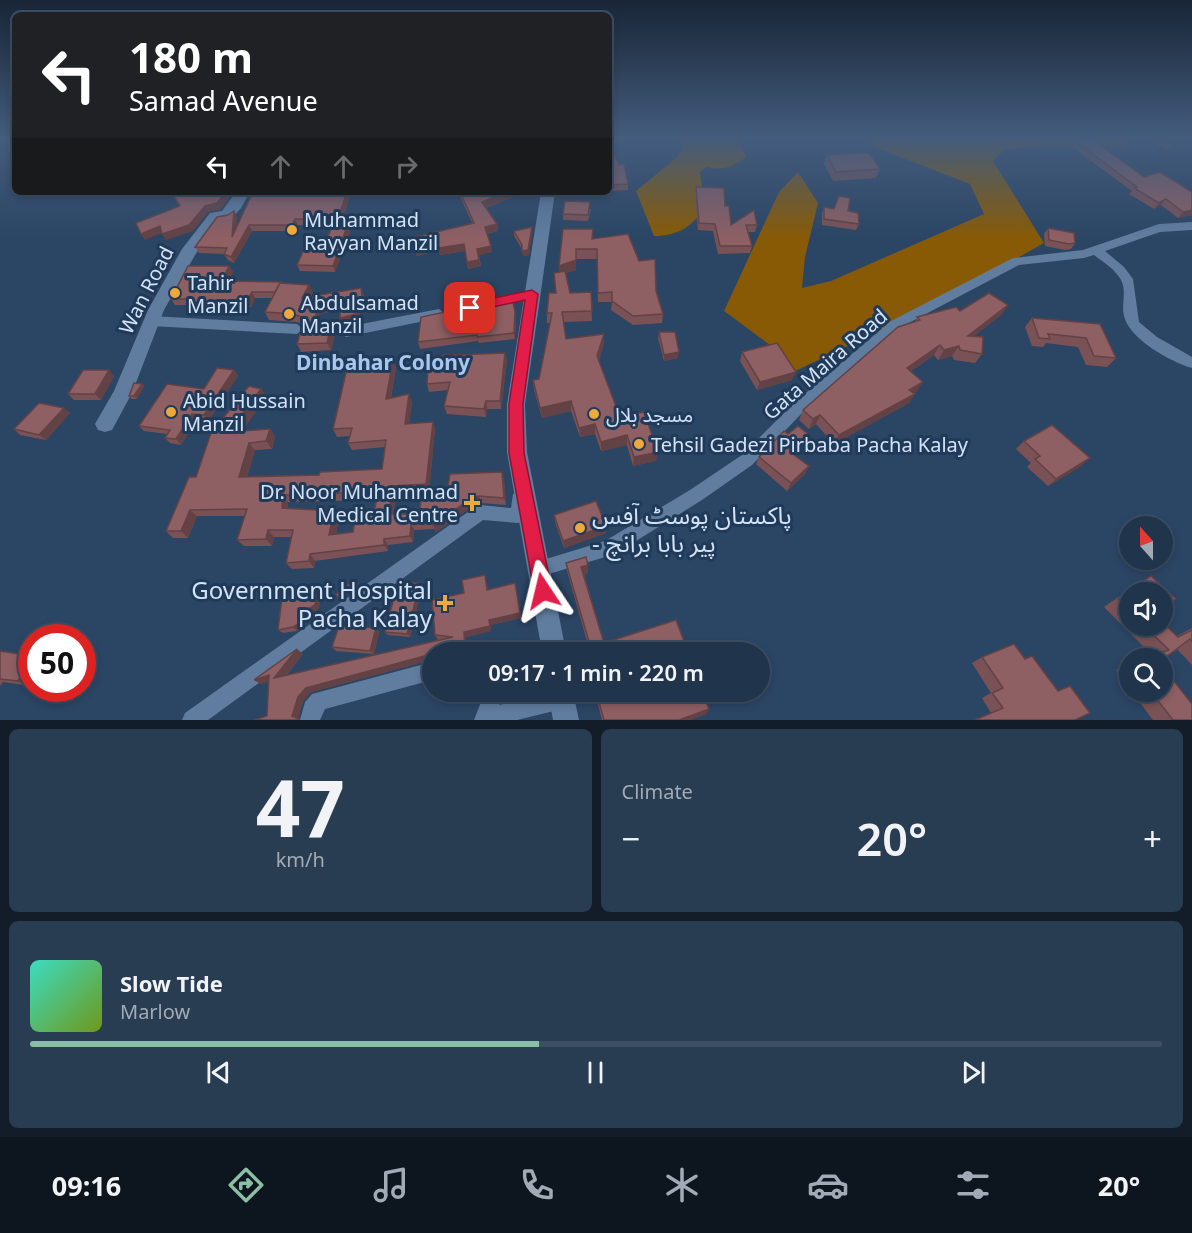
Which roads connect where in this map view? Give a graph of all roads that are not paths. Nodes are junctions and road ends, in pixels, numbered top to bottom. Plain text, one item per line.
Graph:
1 (241, 195) edge
2 (548, 195) edge
3 (1192, 226) edge
4 (1097, 251) junction
5 (532, 294) junction
6 (485, 304) edge
7 (450, 312) edge
8 (152, 321) junction
9 (297, 329) dead end
10 (346, 332) dead end
11 (1192, 363) edge
12 (105, 424) dead end
13 (522, 483) junction
14 (539, 569) junction
15 (552, 642) edge
16 (422, 674) edge
17 (490, 702) edge
18 (563, 704) edge
19 (192, 720) edge
20 (310, 720) edge
21 (484, 720) edge
22 (490, 720) edge

1 - 8 main road, Wan Road
2 - 5 main road
3 - 4 street, Gata Maira Road
4 - 11 street
4 - 14 street, Gata Maira Road
5 - 6 street
5 - 13 main road
7 - 10 street
8 - 9 street
8 - 12 main road, Wan Road
13 - 14 main road
13 - 19 street
14 - 15 main road
16 - 20 street
17 - 21 street
18 - 22 street

